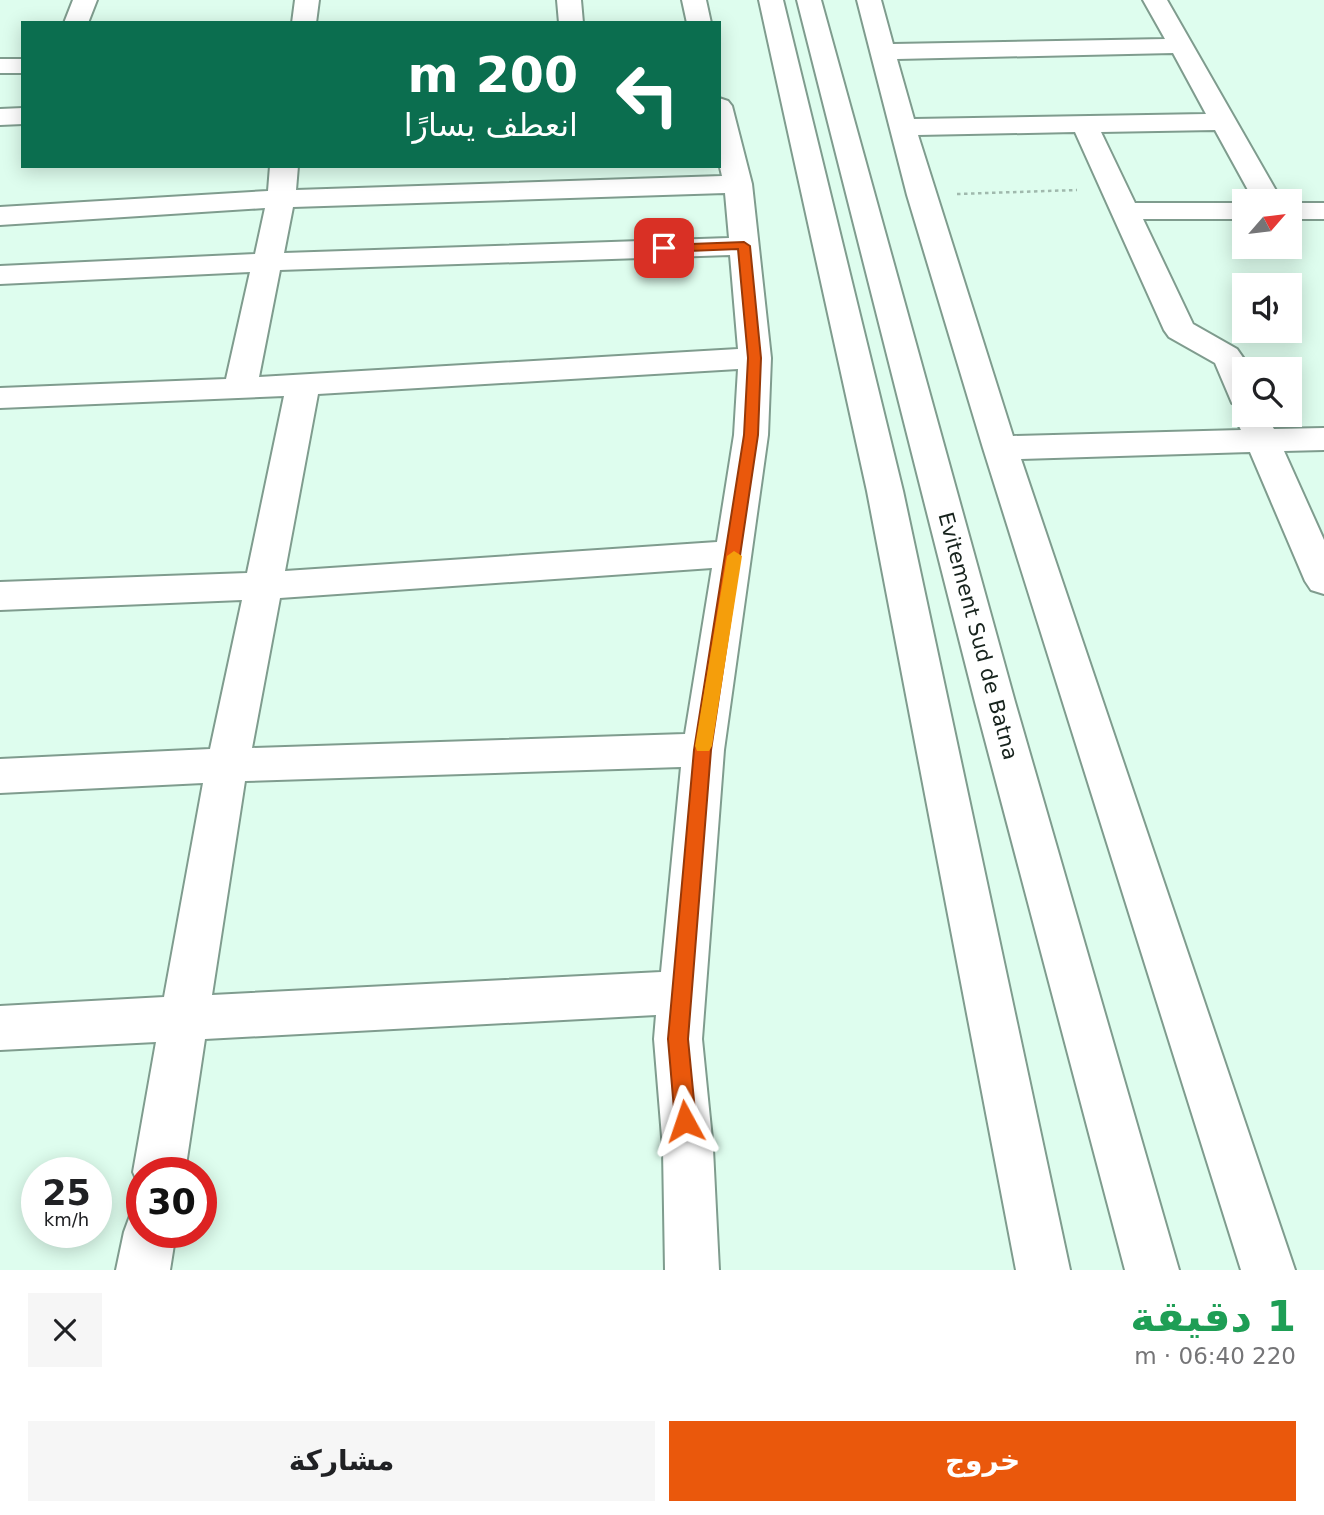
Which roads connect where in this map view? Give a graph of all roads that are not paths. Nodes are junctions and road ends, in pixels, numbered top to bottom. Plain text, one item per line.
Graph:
1 (85, 0) edge
2 (307, 0) edge
3 (569, 0) edge
4 (694, 0) edge
5 (771, 0) edge
6 (810, 0) edge
7 (869, 0) edge
8 (1155, 0) edge
9 (77, 21) edge
10 (304, 21) edge
11 (571, 21) edge
12 (699, 21) edge
13 (1179, 46) junction
14 (884, 52) junction
15 (0, 66) edge
16 (21, 66) edge
17 (721, 114) edge
18 (21, 116) edge
19 (0, 117) edge
20 (1222, 122) junction
21 (1084, 123) junction
22 (903, 127) junction
23 (284, 168) edge
24 (738, 184) junction
25 (1261, 189) edge
26 (281, 199) junction
27 (1119, 200) junction
28 (1232, 210) edge
29 (1302, 211) edge
30 (1324, 211) edge
31 (5, 216) edge
32 (0, 243) edge
33 (744, 246) junction
34 (267, 261) junction
35 (0, 275) edge
36 (755, 358) junction
37 (1232, 364) edge
38 (303, 385) junction
39 (240, 389) junction
40 (0, 398) edge
41 (1256, 428) edge
42 (1324, 439) edge
43 (1000, 448) junction
44 (734, 554) junction
45 (1324, 581) edge
46 (263, 586) junction
47 (0, 596) edge
48 (703, 750) junction
49 (228, 765) junction
50 (0, 776) edge
51 (682, 992) junction
52 (184, 1017) junction
53 (0, 1028) edge
54 (161, 1157) edge
55 (147, 1248) edge
56 (143, 1270) edge
57 (692, 1270) edge
58 (1043, 1270) edge
59 (1152, 1270) edge
60 (1268, 1270) edge

1 - 9 main road
2 - 10 main road
3 - 11 main road
4 - 12 main road
5 - 58 main road
6 - 59 main road, Evitement Sud de Batna
7 - 14 main road
8 - 13 main road
13 - 14 main road
13 - 20 main road
14 - 22 main road
15 - 16 main road
17 - 24 main road
18 - 19 main road
20 - 21 main road
20 - 25 main road
21 - 22 main road
21 - 27 main road
22 - 43 main road
23 - 26 main road
24 - 26 main road
24 - 33 main road
26 - 31 main road
26 - 34 main road
27 - 28 main road
27 - 37 main road
29 - 30 main road
31 - 32 main road
33 - 34 main road
33 - 36 main road
34 - 35 main road
34 - 39 main road
36 - 38 main road
36 - 44 main road
38 - 39 main road
38 - 46 main road
39 - 40 main road
41 - 42 main road
41 - 43 main road
41 - 45 main road
43 - 60 main road
44 - 46 main road
44 - 48 main road
46 - 47 main road
46 - 49 main road
48 - 49 main road
48 - 51 main road
49 - 50 main road
49 - 52 main road
51 - 52 main road
51 - 57 main road
52 - 53 main road
52 - 54 main road
55 - 56 main road

